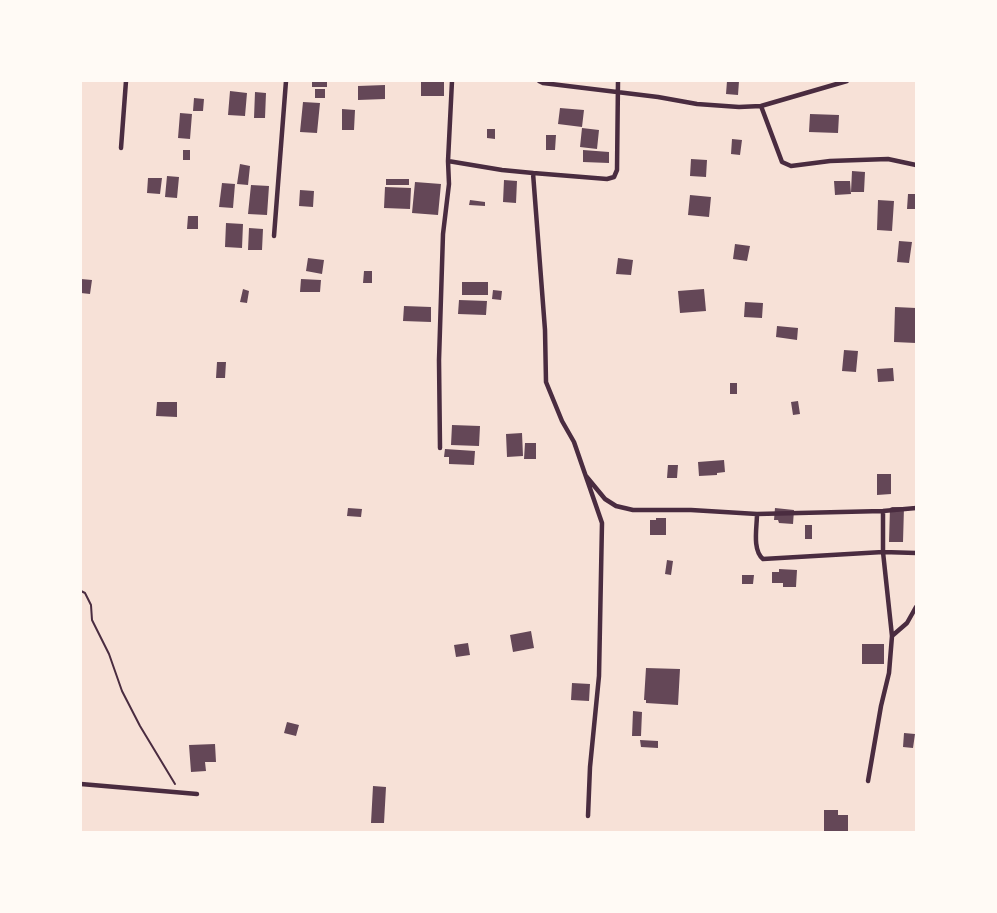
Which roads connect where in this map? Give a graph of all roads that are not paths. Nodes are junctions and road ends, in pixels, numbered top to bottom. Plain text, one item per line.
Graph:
1 (126, 81) edge
2 (286, 81) edge
3 (452, 81) edge
4 (539, 81) edge
5 (618, 81) edge
6 (847, 81) edge
7 (617, 93) junction
8 (761, 106) junction
9 (121, 148) dead end
10 (448, 161) junction
11 (916, 165) edge
12 (533, 173) junction
13 (274, 236) dead end
14 (440, 448) dead end
15 (584, 474) junction
16 (916, 508) edge
17 (883, 511) junction
18 (757, 514) junction
19 (883, 552) junction
20 (916, 554) edge
21 (916, 607) edge
22 (892, 636) junction
23 (868, 781) dead end
24 (81, 784) edge
25 (197, 794) dead end
26 (588, 816) dead end

1 - 9 street
2 - 13 street
3 - 10 street
4 - 7 street
5 - 7 street
6 - 8 street
7 - 8 street
7 - 12 street
8 - 11 street
10 - 12 street
10 - 14 street
12 - 15 street
15 - 18 street
15 - 26 street
16 - 17 street
17 - 18 street
17 - 19 street
18 - 19 street
19 - 20 street
19 - 22 street
21 - 22 street
22 - 23 street
24 - 25 street

